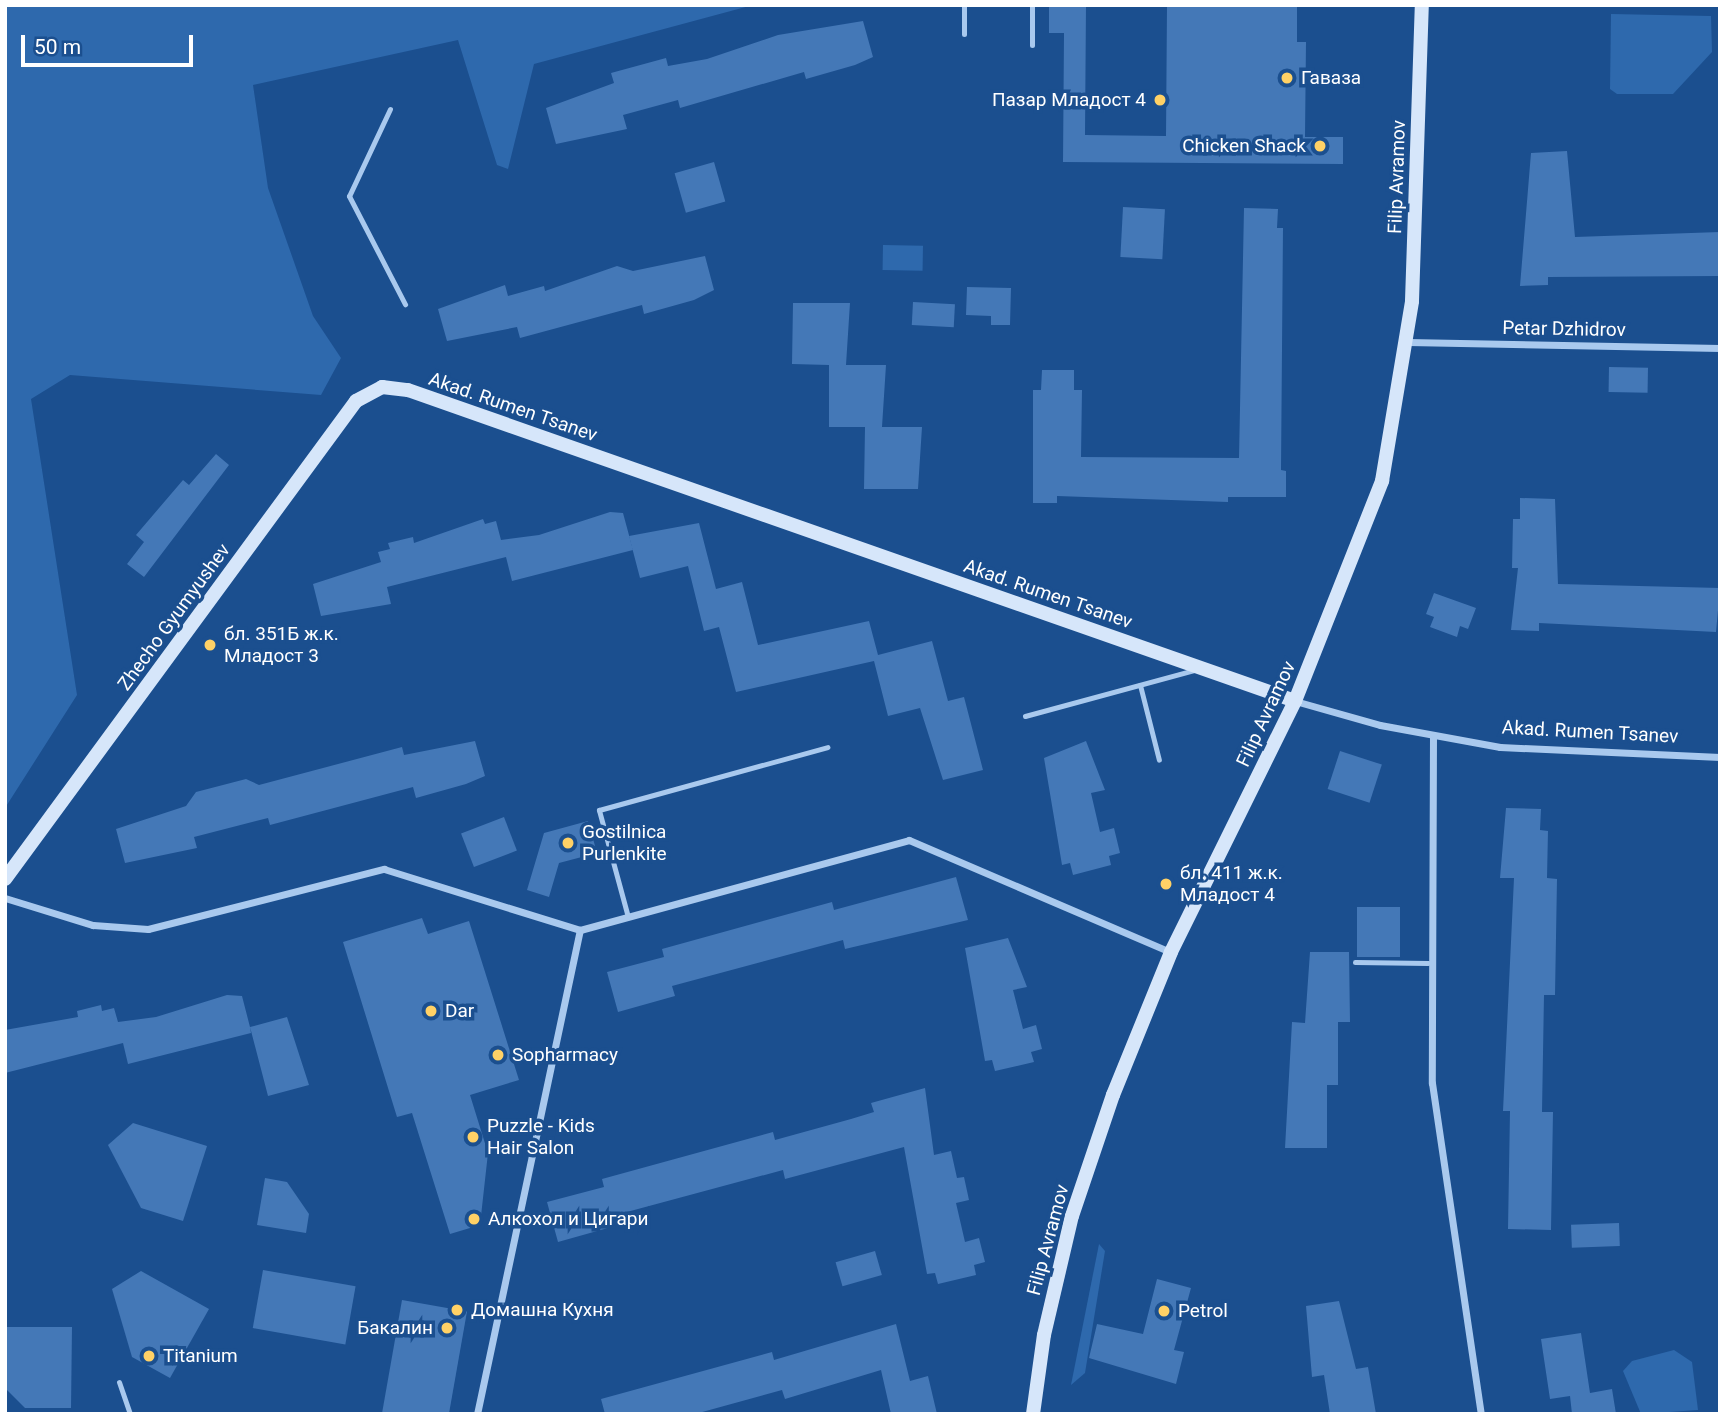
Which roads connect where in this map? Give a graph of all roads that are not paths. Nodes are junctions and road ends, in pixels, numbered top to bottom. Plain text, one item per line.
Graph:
1 (964, 5) edge
2 (1032, 5) edge
3 (1422, 5) edge
4 (964, 34) dead end
5 (1032, 45) dead end
6 (390, 109) dead end
7 (405, 304) dead end
8 (1408, 342) junction
9 (1720, 348) edge
10 (382, 387) joint
11 (1200, 668) junction
12 (1140, 685) junction
13 (1295, 701) junction
14 (1025, 716) dead end
15 (1433, 735) junction
16 (827, 747) dead end
17 (1720, 757) edge
18 (1159, 760) dead end
19 (5, 878) edge
20 (5, 898) edge
21 (628, 917) junction
22 (580, 930) junction
23 (1171, 952) junction
24 (1354, 961) dead end
25 (1428, 963) junction
26 (119, 1382) dead end
27 (130, 1414) edge
28 (477, 1414) edge
29 (1033, 1414) edge
30 (1481, 1414) edge

1 - 4 lane
2 - 5 lane
3 - 8 street, Filip Avramov
6 - 7 lane
8 - 9 street, Petar Dzhidrov
8 - 13 street, Filip Avramov
10 - 11 street, Akad. Rumen Tsanev
10 - 19 street, Zhecho Gyumyushev
11 - 12 lane
11 - 13 street, Akad. Rumen Tsanev
12 - 14 lane
12 - 18 lane
13 - 15 street, Akad. Rumen Tsanev
13 - 23 street, Filip Avramov
15 - 17 street, Akad. Rumen Tsanev
15 - 25 street
16 - 21 lane
20 - 22 street
21 - 22 street
21 - 23 street
22 - 28 street
23 - 29 street, Filip Avramov
24 - 25 lane
25 - 30 street
26 - 27 lane

